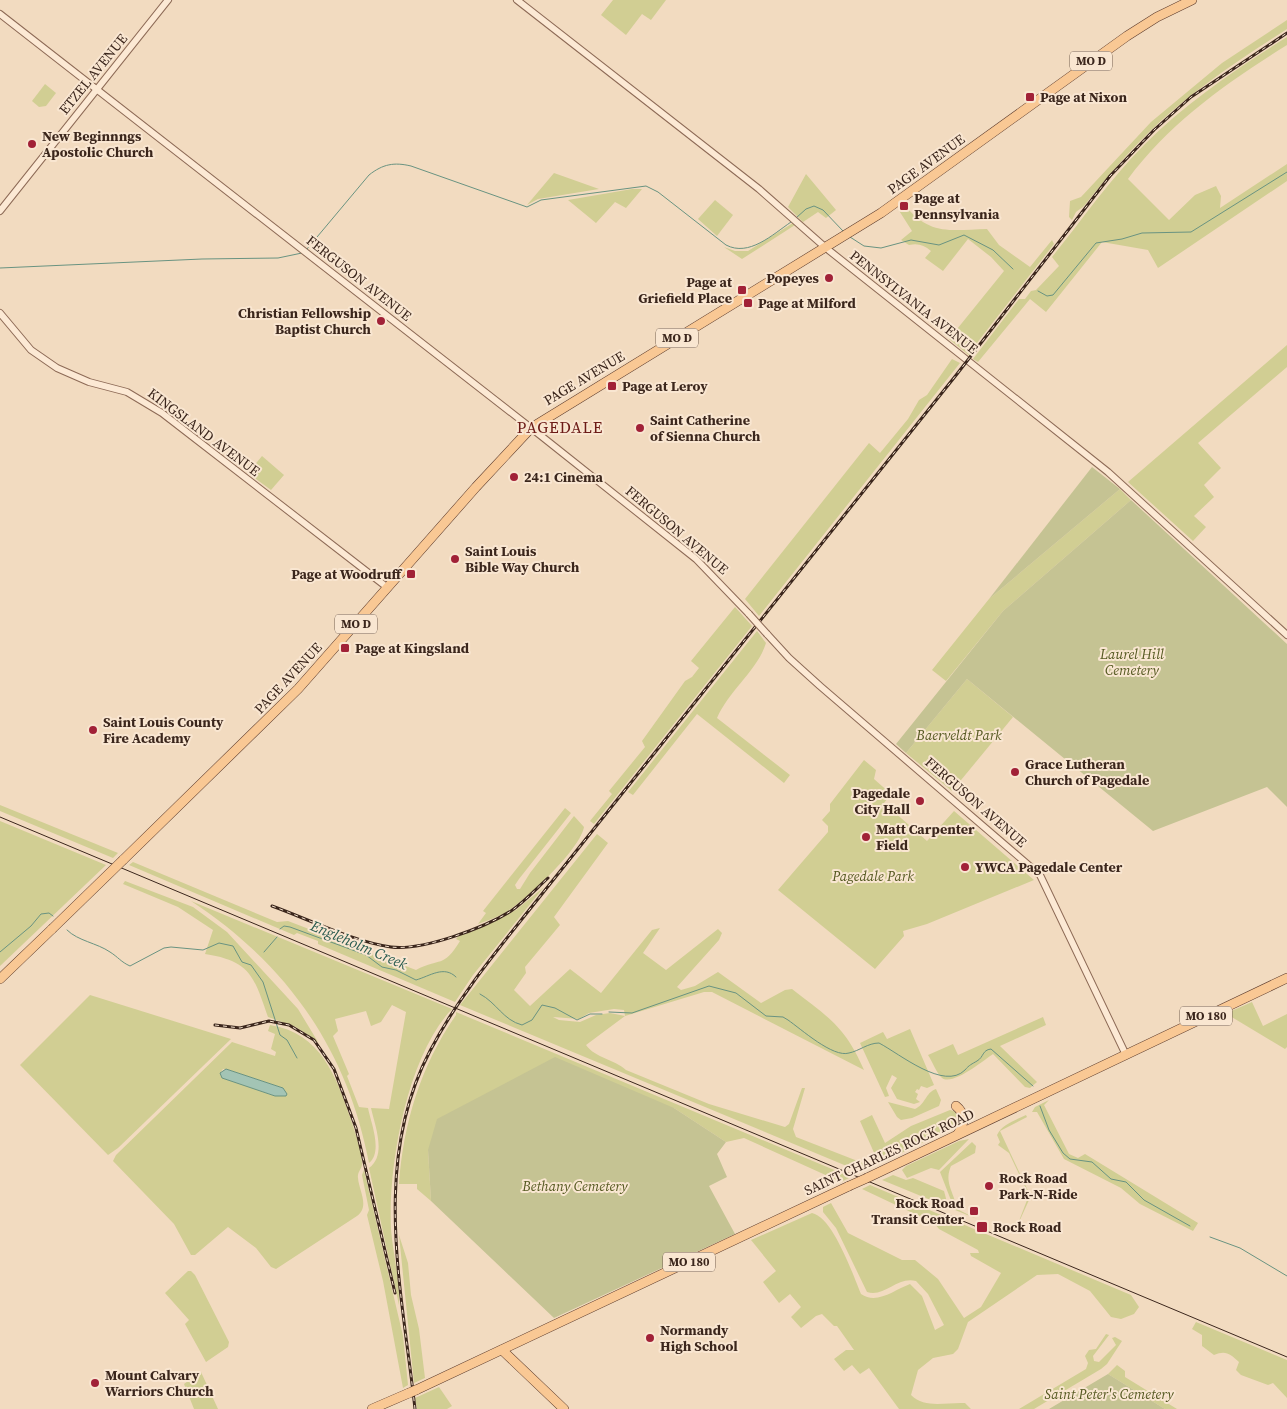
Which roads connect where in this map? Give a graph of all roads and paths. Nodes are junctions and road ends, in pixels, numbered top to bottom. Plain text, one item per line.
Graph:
1 (168, 0) edge
2 (517, 0) edge
3 (1192, 0) edge
4 (0, 14) edge
5 (96, 90) junction
6 (0, 211) edge
7 (826, 248) junction
8 (0, 313) edge
9 (532, 428) junction
10 (388, 588) junction
11 (1287, 636) edge
12 (1287, 978) edge
13 (0, 979) edge
14 (1126, 1054) junction
15 (956, 1106) dead end
16 (958, 1134) junction
17 (520, 1342) junction
18 (502, 1350) junction
19 (518, 1366) junction
20 (372, 1409) edge
21 (564, 1409) edge

1 - 5 street, ETZEL AVENUE
2 - 7 street, PENNSYLVANIA AVENUE
3 - 7 main road, PAGE AVENUE / MO D
4 - 5 street, FERGUSON AVENUE
5 - 6 street, ETZEL AVENUE
5 - 9 street, FERGUSON AVENUE
7 - 9 main road, PAGE AVENUE / MO D
7 - 11 street, PENNSYLVANIA AVENUE
8 - 10 street, KINGSLAND AVENUE
9 - 10 main road, PAGE AVENUE / MO D
9 - 14 street, FERGUSON AVENUE, bridge
10 - 13 main road, PAGE AVENUE / MO D, bridge
12 - 14 main road, SAINT CHARLES ROCK ROAD / MO 180
14 - 16 main road, SAINT CHARLES ROCK ROAD / MO 180
15 - 16 main road
16 - 17 main road, SAINT CHARLES ROCK ROAD / MO 180, bridge
17 - 18 main road, SAINT CHARLES ROCK ROAD / MO 180
17 - 19 main road
18 - 19 main road
18 - 20 main road, MO 180
19 - 21 main road

